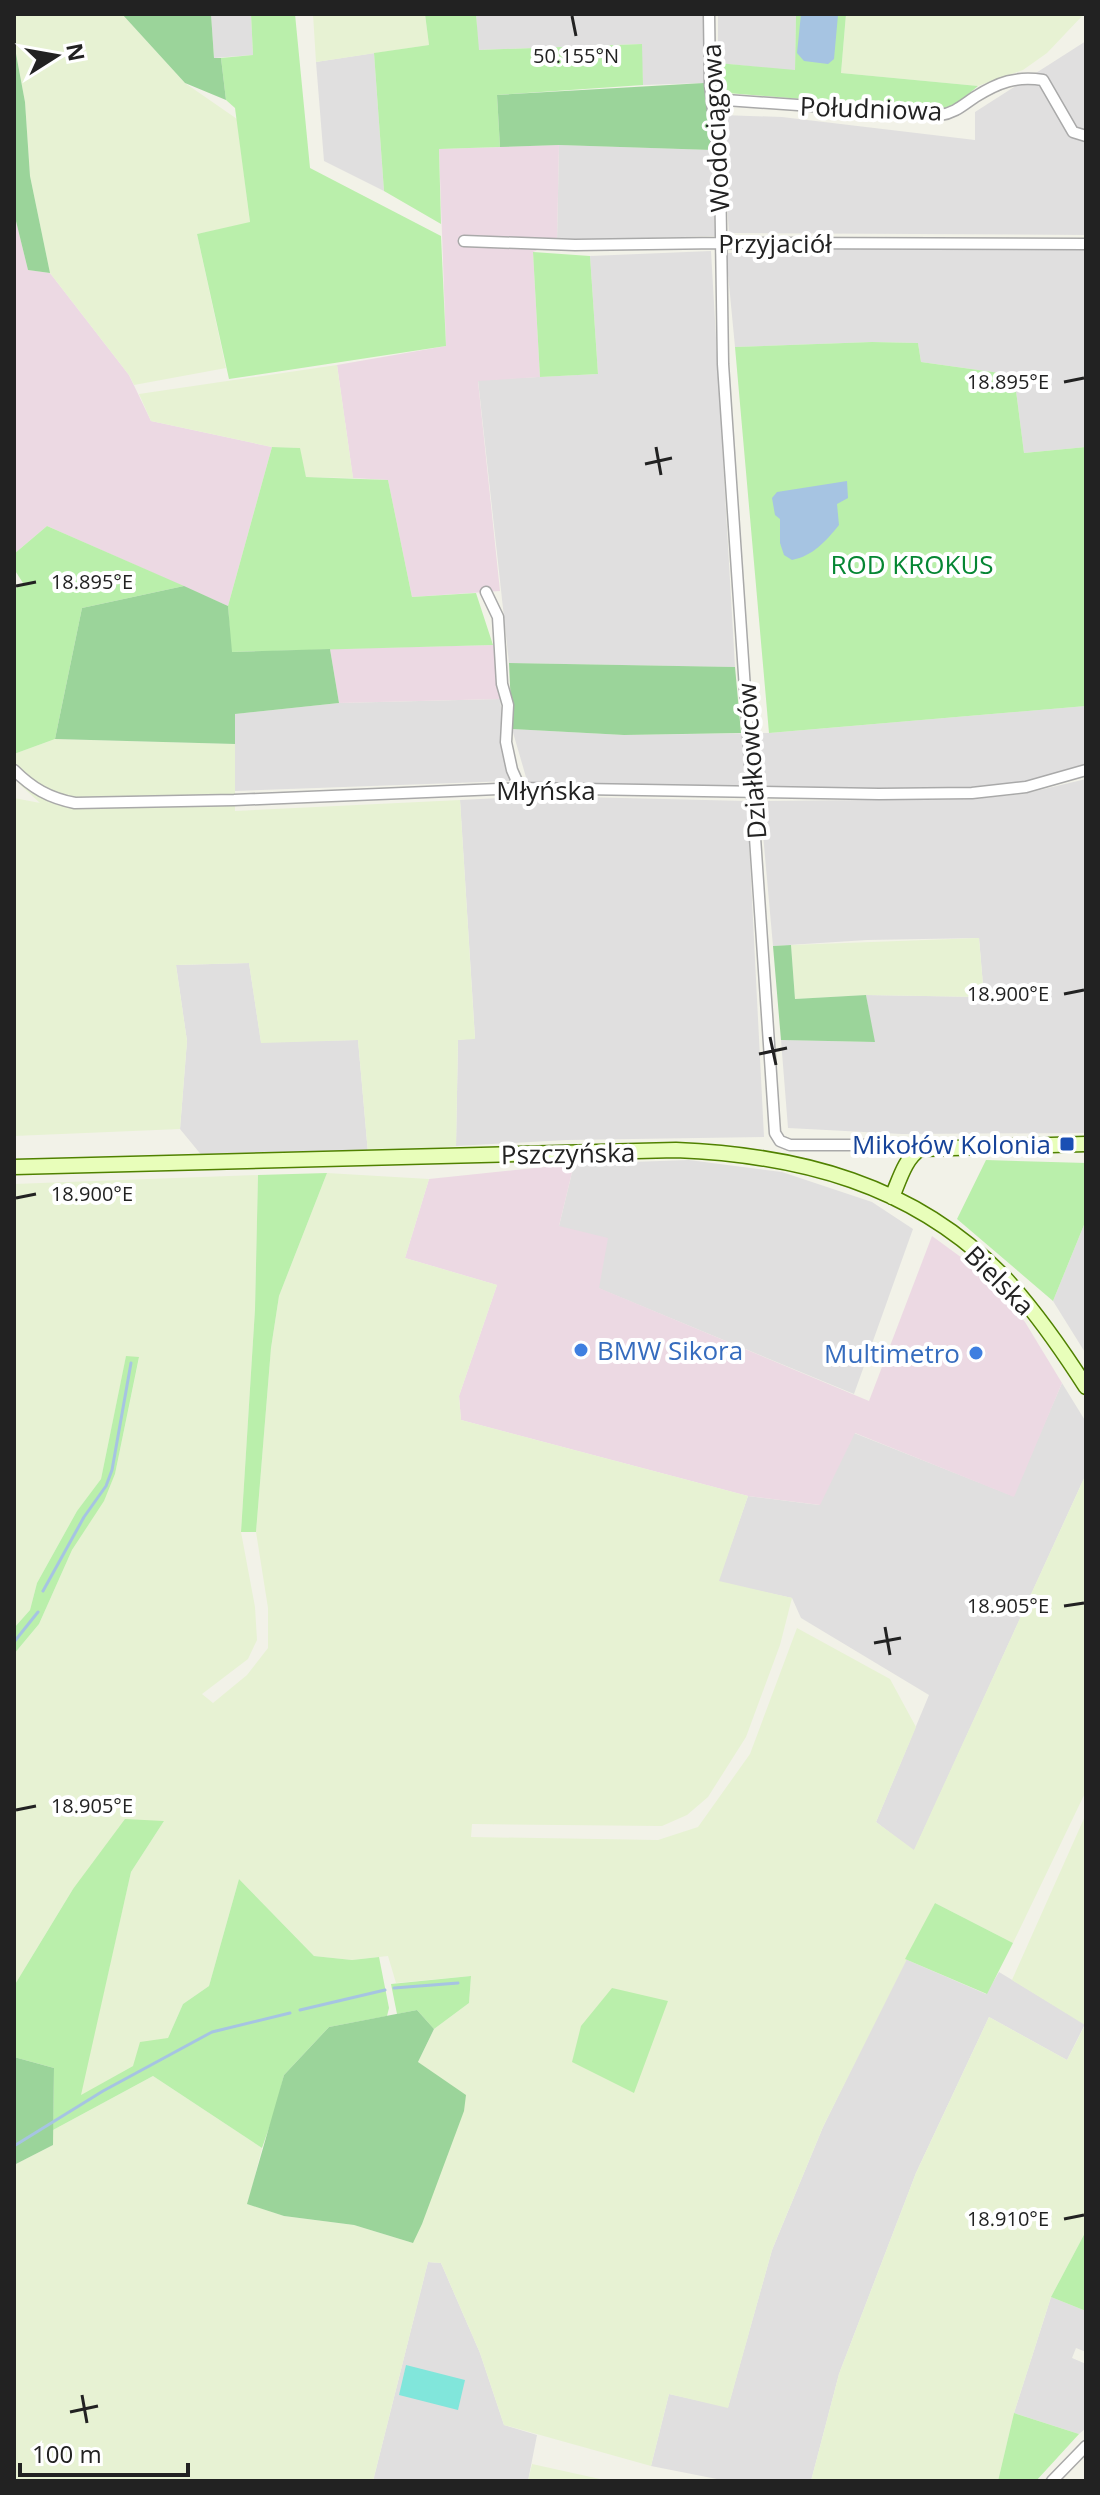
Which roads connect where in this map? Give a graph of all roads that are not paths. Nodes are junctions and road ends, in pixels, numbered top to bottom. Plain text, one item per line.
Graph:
1 (709, 14) edge
2 (712, 99) junction
3 (1086, 136) edge
4 (464, 241) dead end
5 (720, 243) junction
6 (1086, 244) edge
7 (486, 592) dead end
8 (14, 770) edge
9 (1086, 770) edge
10 (520, 788) junction
11 (753, 792) junction
12 (1086, 1144) edge
13 (914, 1152) junction
14 (14, 1167) edge
15 (892, 1197) junction
16 (1086, 1387) edge
17 (1086, 2446) edge
18 (1052, 2481) edge

1 - 2 street, Wodociągowa
2 - 3 street, Południowa
2 - 5 street, Wodociągowa
4 - 5 street, Przyjaciół
5 - 6 street, Przyjaciół
5 - 11 street, Działkowców
7 - 10 street
8 - 10 street, Młyńska
9 - 11 street, Młyńska
10 - 11 street, Młyńska
11 - 13 street, Działkowców
12 - 13 main road
13 - 15 main road
14 - 15 main road, Pszczyńska
15 - 16 main road, Bielska
17 - 18 street

